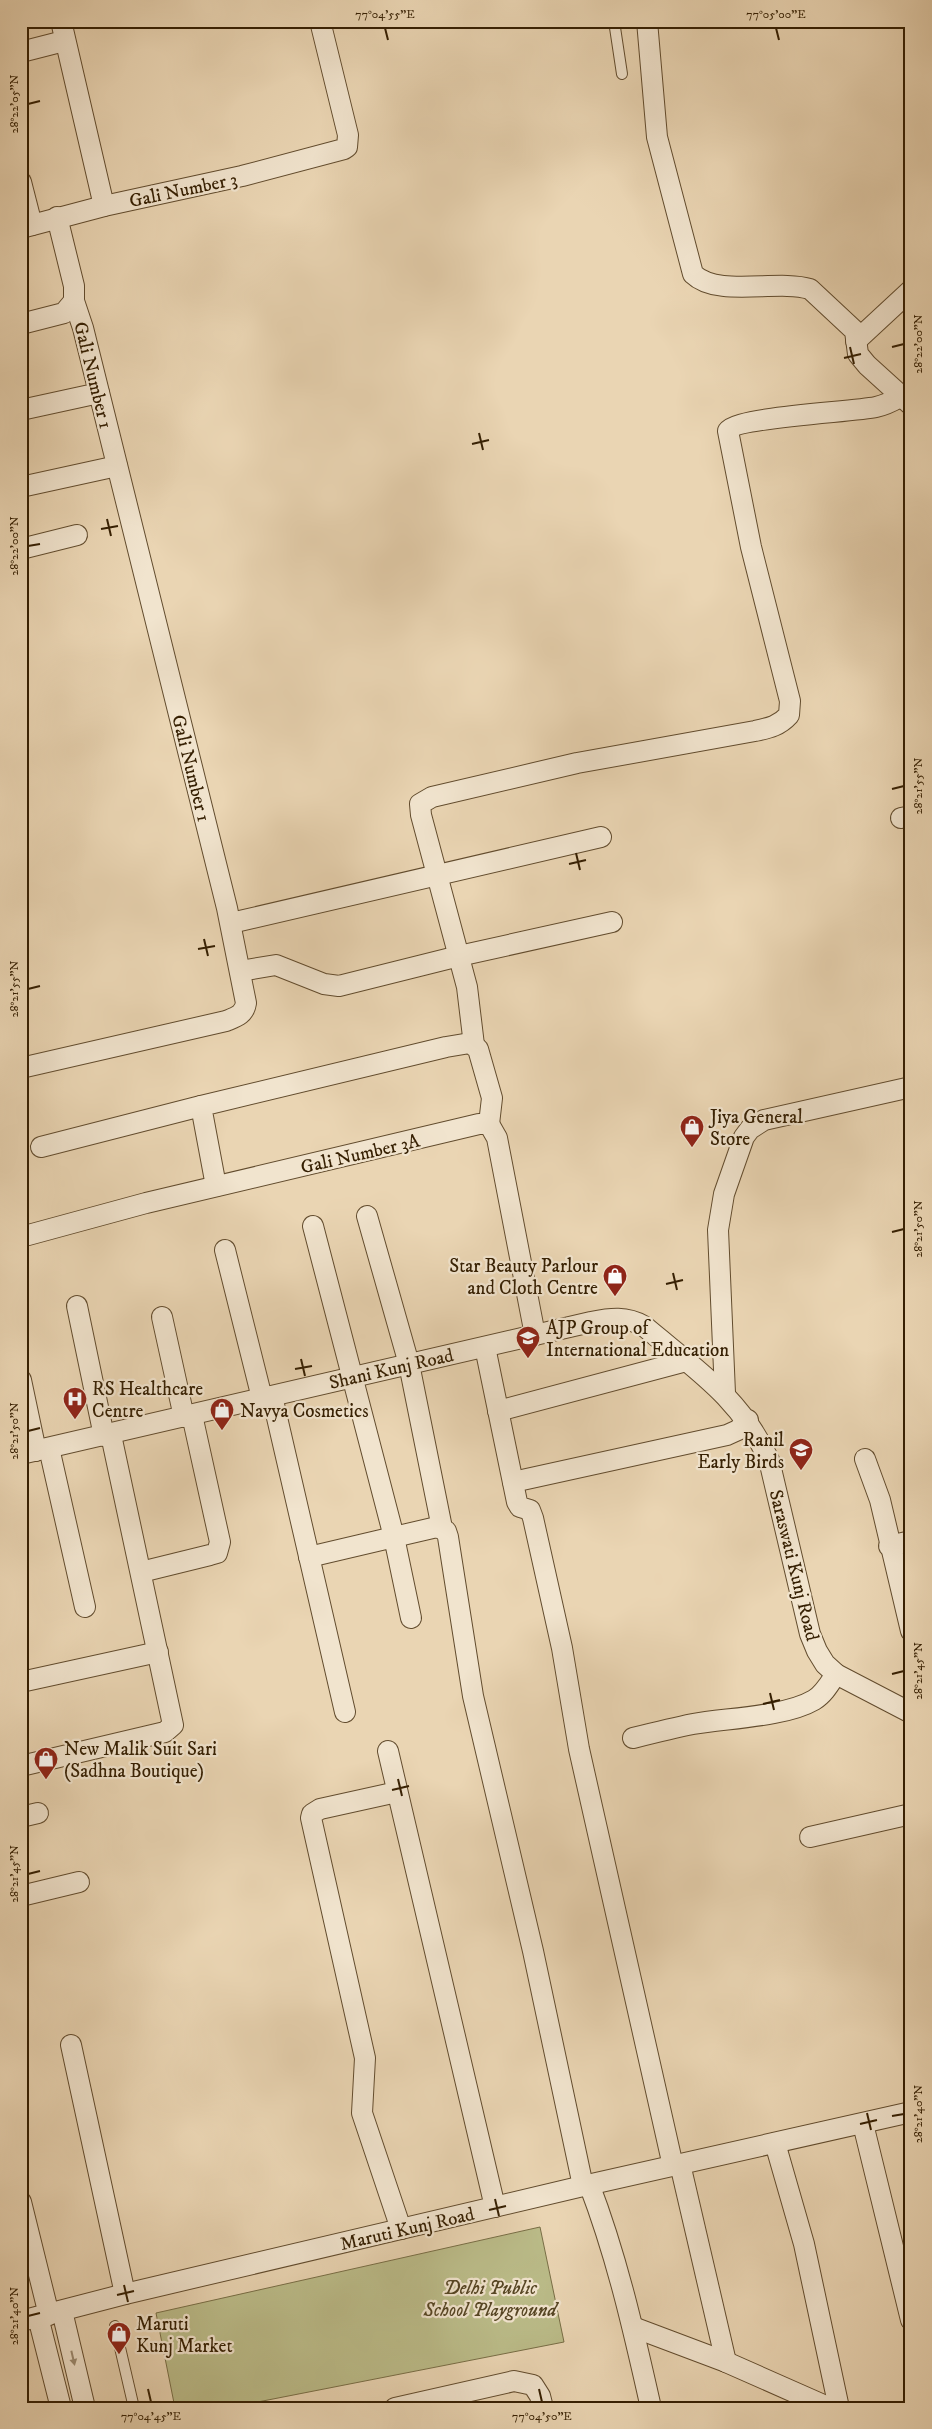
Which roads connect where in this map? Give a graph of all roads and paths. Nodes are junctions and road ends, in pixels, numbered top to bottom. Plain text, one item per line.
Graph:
1 (61, 21) edge
2 (320, 21) edge
3 (614, 21) edge
4 (647, 21) edge
5 (64, 41) junction
6 (21, 52) edge
7 (622, 74) dead end
8 (21, 182) edge
9 (104, 206) junction
10 (58, 217) junction
11 (27, 226) edge
12 (911, 290) edge
13 (74, 301) junction
14 (21, 324) edge
15 (856, 341) junction
16 (99, 393) junction
17 (906, 401) edge
18 (21, 410) edge
19 (117, 466) junction
20 (21, 487) edge
21 (77, 536) dead end
22 (21, 549) edge
23 (601, 837) dead end
24 (436, 875) junction
25 (612, 922) dead end
26 (231, 923) junction
27 (459, 956) junction
28 (240, 971) junction
29 (474, 1045) junction
30 (21, 1068) edge
31 (911, 1087) edge
32 (201, 1106) junction
33 (490, 1124) junction
34 (41, 1147) dead end
35 (216, 1186) junction
36 (367, 1216) dead end
37 (313, 1226) dead end
38 (21, 1238) edge
39 (225, 1250) dead end
40 (77, 1306) dead end
41 (162, 1317) dead end
42 (644, 1326) joint
43 (535, 1335) junction
44 (485, 1347) junction
45 (686, 1361) junction
46 (409, 1364) junction
47 (353, 1377) junction
48 (21, 1380) edge
49 (725, 1393) junction
50 (267, 1397) junction
51 (498, 1411) junction
52 (188, 1416) junction
53 (748, 1420) junction
54 (107, 1435) junction
55 (35, 1451) edge
56 (865, 1458) dead end
57 (513, 1482) junction
58 (442, 1528) junction
59 (394, 1537) junction
60 (911, 1541) edge
61 (889, 1546) junction
62 (309, 1557) junction
63 (141, 1572) junction
64 (85, 1607) dead end
65 (411, 1618) dead end
66 (911, 1631) edge
67 (158, 1652) junction
68 (836, 1674) junction
69 (21, 1682) edge
70 (345, 1712) dead end
71 (911, 1713) edge
72 (632, 1738) dead end
73 (388, 1750) dead end
74 (21, 1766) edge
75 (397, 1792) junction
76 (911, 1814) edge
77 (810, 1837) dead end
78 (79, 1882) dead end
79 (21, 1896) edge
80 (71, 2045) dead end
81 (911, 2112) edge
82 (863, 2124) junction
83 (775, 2143) junction
84 (676, 2165) junction
85 (586, 2185) junction
86 (21, 2202) edge
87 (495, 2206) junction
88 (401, 2229) junction
89 (125, 2294) junction
90 (43, 2316) edge
91 (911, 2320) edge
92 (115, 2326) dead end
93 (633, 2327) junction
94 (726, 2362) junction
95 (61, 2408) edge
96 (85, 2408) edge
97 (134, 2408) edge
98 (395, 2408) edge
99 (543, 2408) edge
100 (651, 2408) edge
101 (830, 2408) edge
102 (839, 2408) edge

1 - 5 street
2 - 9 street, Gali Number 3
3 - 7 lane
4 - 15 street
5 - 6 street
5 - 9 street
8 - 11 street
9 - 10 street, Gali Number 3
10 - 11 street, Gali Number 3
10 - 13 street, Gali Number 1
12 - 15 street
13 - 14 street
13 - 16 street, Gali Number 1
15 - 17 street
16 - 18 street
16 - 19 street, Gali Number 1
17 - 24 street
19 - 20 street
19 - 26 street, Gali Number 1
21 - 22 street
23 - 24 street
24 - 26 street
24 - 27 street
25 - 27 street
26 - 28 street, Gali Number 1
27 - 28 street
27 - 29 street
28 - 30 street, Gali Number 1
29 - 32 street
29 - 33 street
31 - 49 street
32 - 34 street
32 - 35 street
33 - 35 street, Gali Number 3A
33 - 43 street
35 - 38 street, Gali Number 3A
36 - 46 street
37 - 47 street
39 - 50 street
40 - 54 street
41 - 52 street
42 - 43 street, Shani Kunj Road
42 - 45 street, Saraswati Kunj Road
43 - 44 street, Shani Kunj Road
44 - 46 street, Shani Kunj Road
44 - 51 street
45 - 49 street, Saraswati Kunj Road
45 - 51 street
46 - 47 street, Shani Kunj Road
46 - 58 street
47 - 50 street, Shani Kunj Road
47 - 59 street
48 - 55 street
49 - 53 street, Saraswati Kunj Road
50 - 52 street, Shani Kunj Road
50 - 62 street
51 - 57 street
52 - 54 street, Shani Kunj Road
52 - 63 street
53 - 57 street
53 - 68 street, Saraswati Kunj Road
54 - 55 street, Shani Kunj Road
54 - 63 street
55 - 64 street
56 - 61 street
57 - 84 street
58 - 59 street
58 - 85 street
59 - 62 street
59 - 65 street
60 - 61 street
61 - 66 street
62 - 70 street
63 - 67 street
67 - 69 street
67 - 74 street
68 - 71 street, Saraswati Kunj Road
68 - 72 street
73 - 75 street
75 - 87 street
75 - 88 street
76 - 77 street
78 - 79 street
80 - 89 street
81 - 82 street, Maruti Kunj Road
82 - 83 street, Maruti Kunj Road
82 - 91 street
83 - 84 street, Maruti Kunj Road
83 - 102 street
84 - 85 street, Maruti Kunj Road
84 - 94 street
85 - 87 street, Maruti Kunj Road
85 - 93 street
86 - 90 street
87 - 88 street, Maruti Kunj Road
88 - 89 street, Maruti Kunj Road
89 - 90 street, Maruti Kunj Road
90 - 95 street
90 -> 96 street
92 - 97 lane
93 - 94 street
93 - 100 street
94 - 101 street
98 - 99 street

